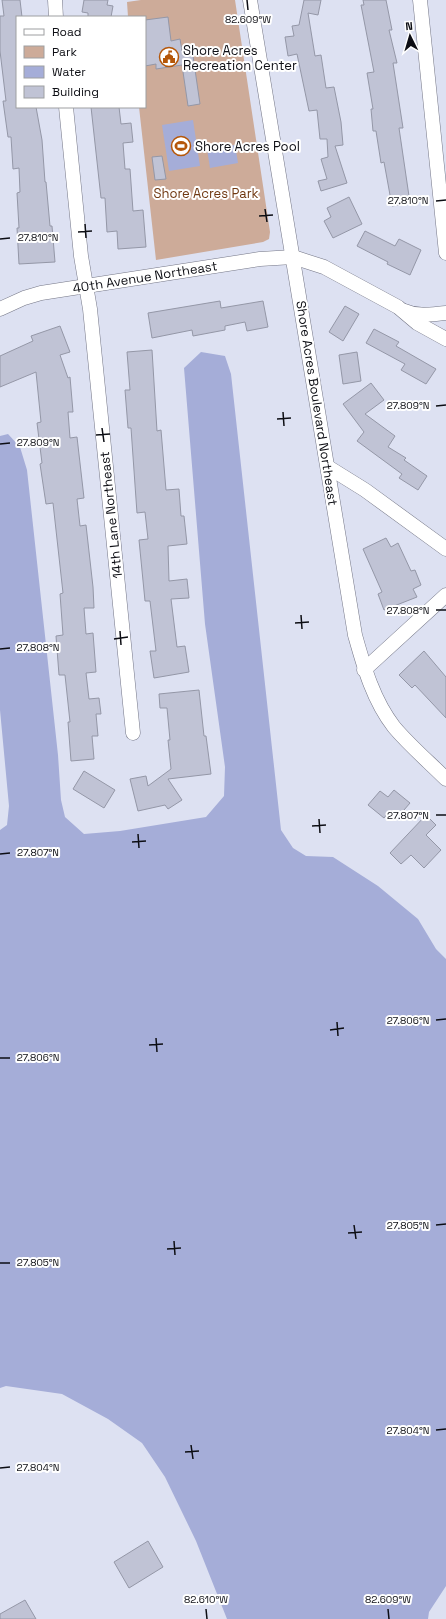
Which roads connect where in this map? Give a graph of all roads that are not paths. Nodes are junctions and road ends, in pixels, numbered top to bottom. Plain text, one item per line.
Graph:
1 (55, 0) edge
2 (420, 0) edge
3 (252, 3) edge
4 (56, 16) edge
5 (66, 108) edge
6 (446, 253) edge
7 (293, 257) junction
8 (86, 286) junction
9 (398, 307) junction
10 (0, 309) edge
11 (446, 314) edge
12 (446, 339) edge
13 (328, 467) junction
14 (446, 549) edge
15 (446, 595) edge
16 (364, 670) junction
17 (133, 733) dead end
18 (446, 779) edge

1 - 4 street
2 - 6 street
3 - 7 street, Shore Acres Boulevard Northeast
5 - 8 street, 14th Lane Northeast
7 - 8 street, 40th Avenue Northeast
7 - 9 street
7 - 13 street, Shore Acres Boulevard Northeast
8 - 10 street, 40th Avenue Northeast
8 - 17 street, 14th Lane Northeast
9 - 11 street
9 - 12 street
13 - 14 street
13 - 16 street, Shore Acres Boulevard Northeast
15 - 16 street
16 - 18 street, Shore Acres Boulevard Northeast

